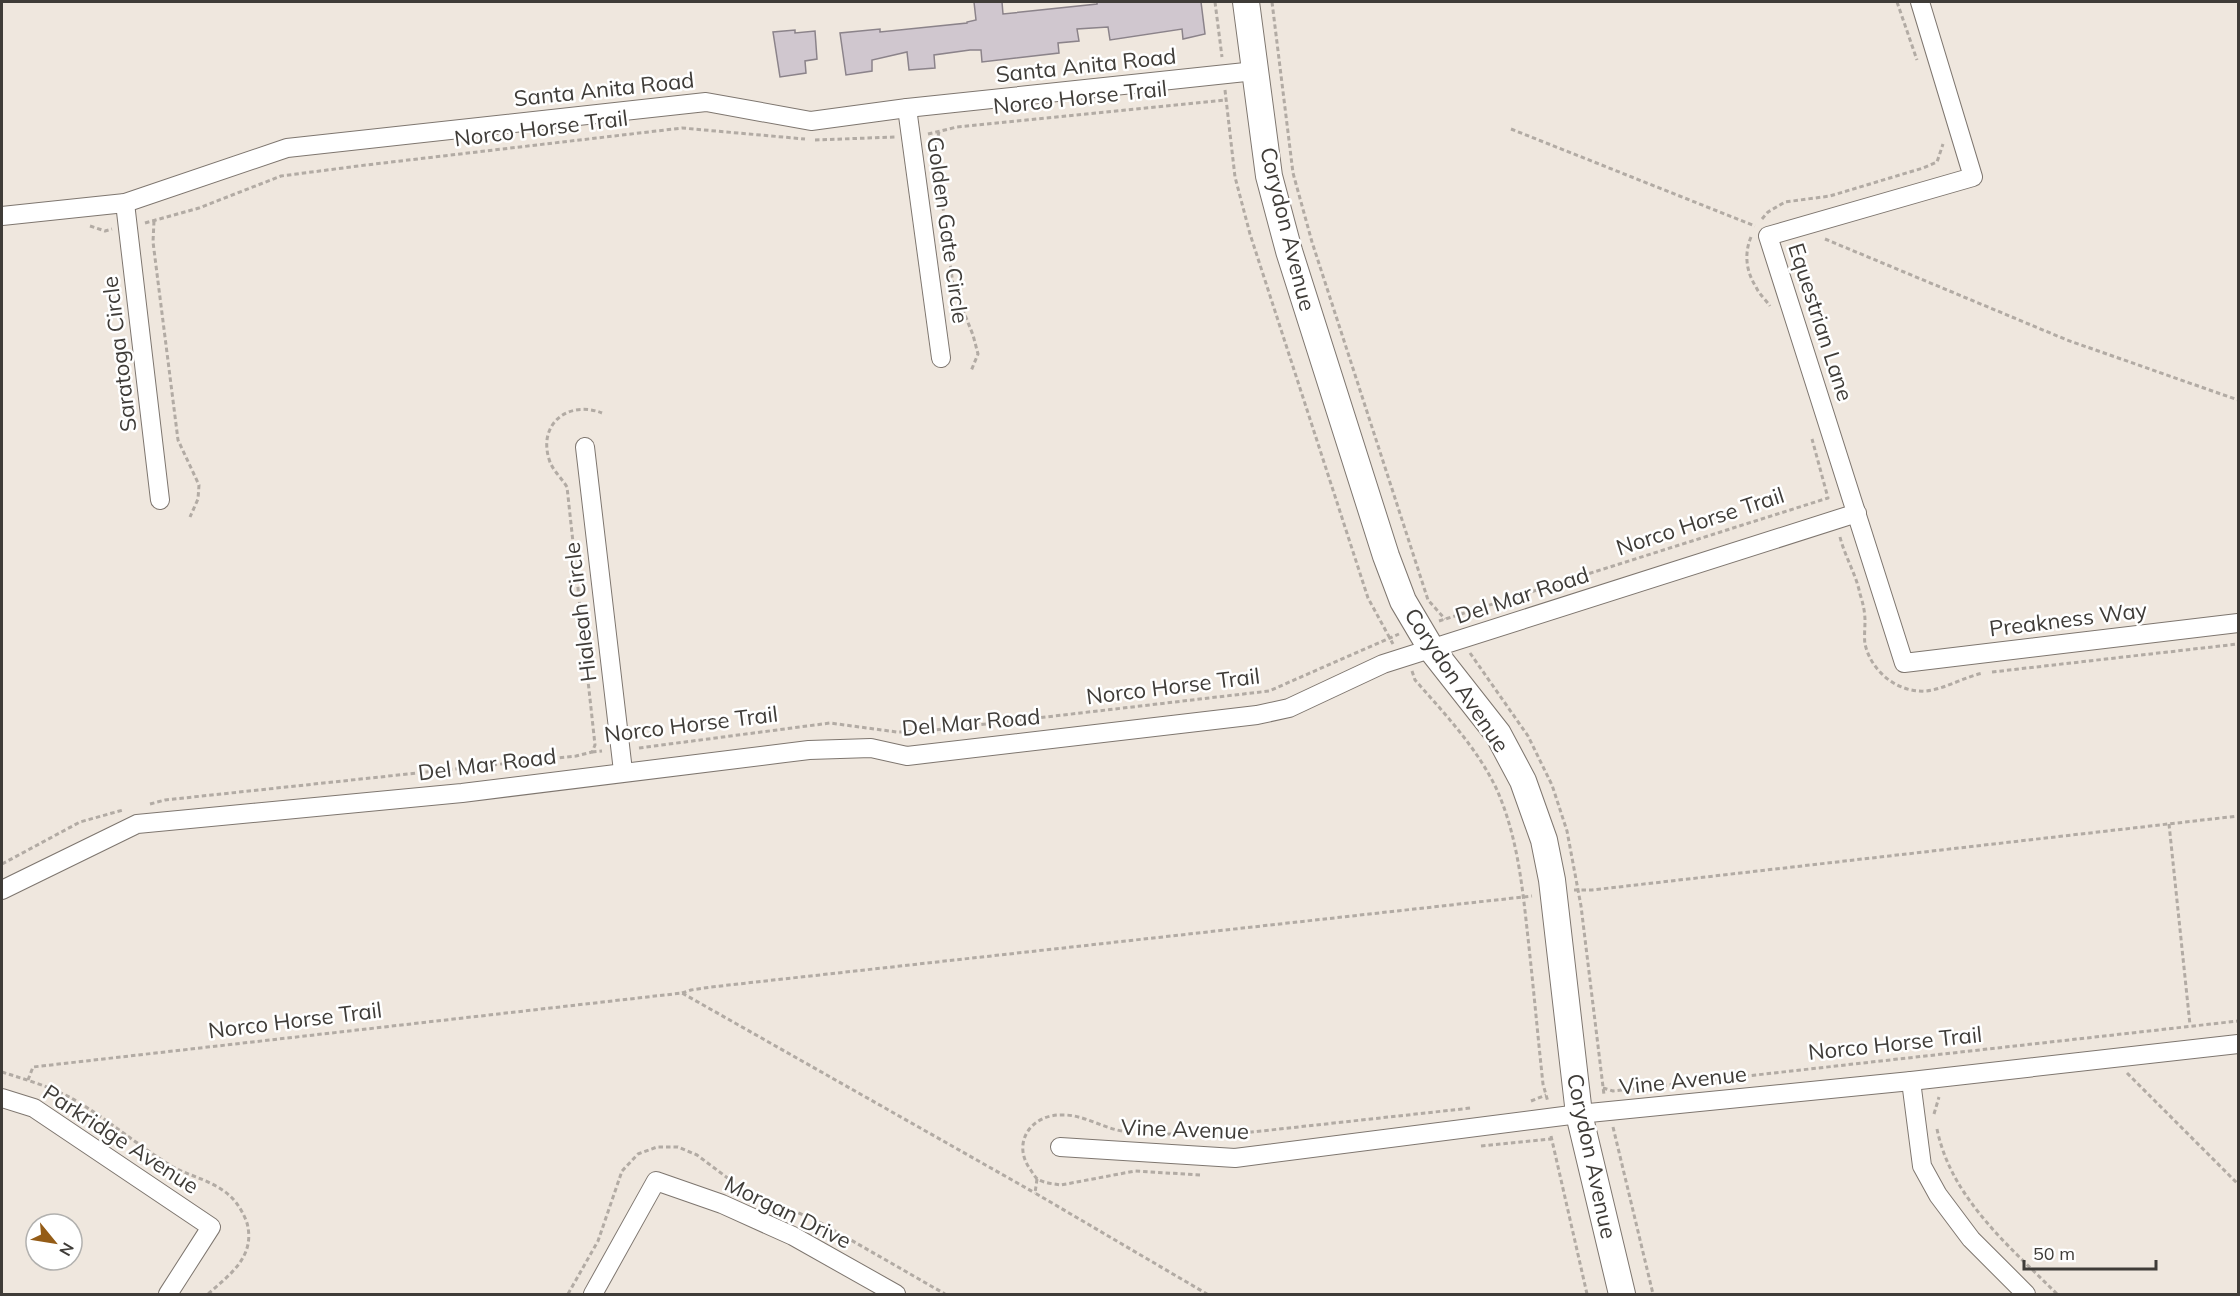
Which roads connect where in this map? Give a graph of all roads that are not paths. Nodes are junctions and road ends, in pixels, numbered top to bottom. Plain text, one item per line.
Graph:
1 (1246, 2) edge
2 (1920, 2) edge
3 (1255, 70) junction
4 (907, 108) junction
5 (125, 203) junction
6 (2, 216) edge
7 (941, 358) dead end
8 (585, 447) dead end
9 (160, 500) dead end
10 (1857, 513) junction
11 (2238, 622) edge
12 (1432, 650) junction
13 (1904, 663) joint
14 (623, 771) junction
15 (2, 891) edge
16 (2238, 1044) edge
17 (1911, 1081) junction
18 (2, 1098) edge
19 (1579, 1114) junction
20 (1060, 1147) dead end
21 (168, 1294) edge
22 (593, 1294) edge
23 (896, 1294) edge
24 (1622, 1294) edge
25 (2026, 1294) edge

1 - 3 main road, Corydon Avenue
2 - 10 street, Equestrian Lane
3 - 4 street, Santa Anita Road
3 - 12 main road, Corydon Avenue
4 - 5 street, Santa Anita Road
4 - 7 street, Golden Gate Circle
5 - 6 street, Santa Anita Road
5 - 9 street, Saratoga Circle
8 - 14 street, Hialeah Circle
10 - 12 street, Del Mar Road
10 - 13 street, Equestrian Lane
11 - 13 street, Preakness Way
12 - 14 street, Del Mar Road
12 - 19 main road, Corydon Avenue
14 - 15 street, Del Mar Road
16 - 17 street, Vine Avenue
17 - 19 street, Vine Avenue
17 - 25 street
18 - 21 street, Parkridge Avenue
19 - 20 street, Vine Avenue
19 - 24 main road, Corydon Avenue
22 - 23 street, Morgan Drive

